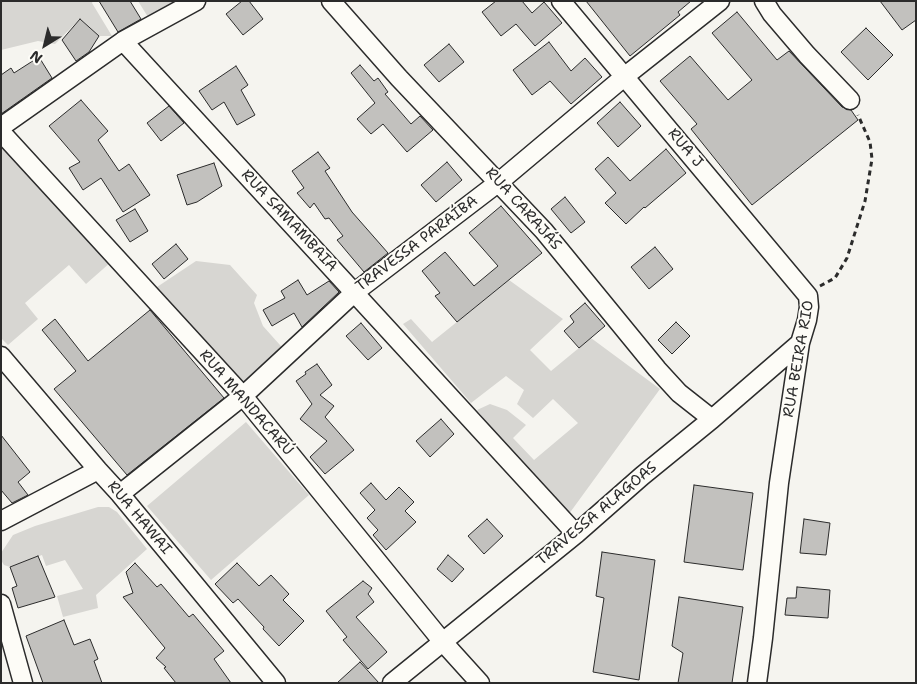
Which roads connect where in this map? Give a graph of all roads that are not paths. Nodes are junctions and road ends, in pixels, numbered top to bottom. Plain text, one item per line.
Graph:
1 (196, 1) edge
2 (331, 1) edge
3 (561, 1) edge
4 (720, 1) edge
5 (764, 1) edge
6 (123, 41) junction
7 (624, 77) junction
8 (850, 100) road end
9 (1, 127) edge
10 (1, 132) edge
11 (499, 182) junction
12 (355, 292) junction
13 (808, 296) joint
14 (800, 343) junction
15 (1, 356) edge
16 (243, 396) junction
17 (712, 419) junction
18 (98, 470) junction
19 (120, 494) junction
20 (1, 521) edge
21 (576, 534) junction
22 (1, 604) edge
23 (442, 641) junction
24 (23, 683) edge
25 (276, 683) edge
26 (392, 683) edge
27 (480, 683) edge
28 (757, 683) edge

1 - 6 street
2 - 11 street, RUA CARAJÁS
3 - 7 street, RUA J
4 - 7 street, TRAVESSA PARAÍBA
5 - 8 street
6 - 9 street
6 - 12 street, RUA SAMAMBAIA
7 - 11 street, TRAVESSA PARAÍBA
7 - 13 street, RUA J
10 - 16 street, RUA MANDACARÚ
11 - 12 street, TRAVESSA PARAÍBA
11 - 17 street, RUA CARAJÁS
12 - 16 street, TRAVESSA PARAÍBA
12 - 21 street, RUA SAMAMBAIA
13 - 14 street, RUA BEIRA RIO
14 - 17 street, TRAVESSA ALAGOAS
14 - 28 street, RUA BEIRA RIO
15 - 18 street, RUA HAWAI
16 - 19 street, TRAVESSA PARAÍBA
16 - 23 street, RUA MANDACARÚ
17 - 21 street, TRAVESSA ALAGOAS
18 - 19 street, RUA HAWAI
18 - 20 street
19 - 25 street, RUA HAWAI
21 - 23 street, TRAVESSA ALAGOAS
22 - 24 street
23 - 26 street, TRAVESSA ALAGOAS
23 - 27 street, RUA MANDACARÚ

